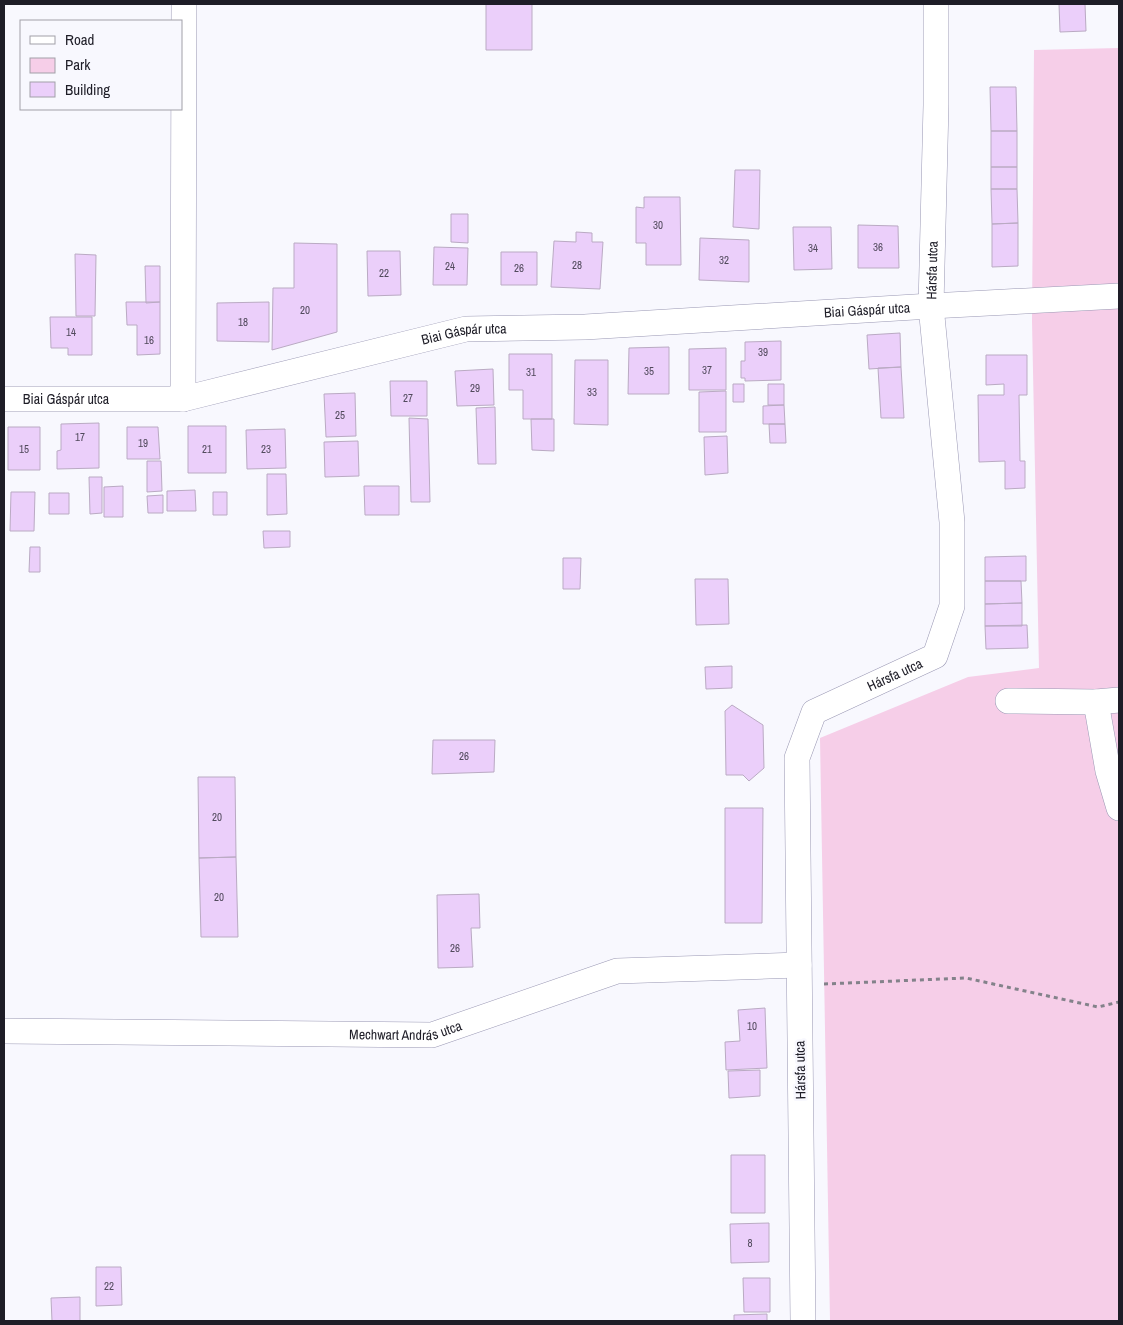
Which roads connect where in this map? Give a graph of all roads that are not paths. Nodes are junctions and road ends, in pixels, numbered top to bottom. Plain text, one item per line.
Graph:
1 (184, 4) edge
2 (936, 4) edge
3 (1119, 296) edge
4 (931, 306) junction
5 (4, 399) edge
6 (183, 399) junction
7 (1008, 701) dead end
8 (1107, 701) edge
9 (1119, 808) edge
10 (799, 965) junction
11 (4, 1031) edge
12 (803, 1321) edge

1 - 6 street
2 - 4 street, Hársfa utca
3 - 4 street, Biai Gáspár utca
4 - 6 street, Biai Gáspár utca
4 - 10 street, Hársfa utca
5 - 6 street, Biai Gáspár utca
7 - 8 street
8 - 9 street
10 - 11 street, Mechwart András utca
10 - 12 street, Hársfa utca

